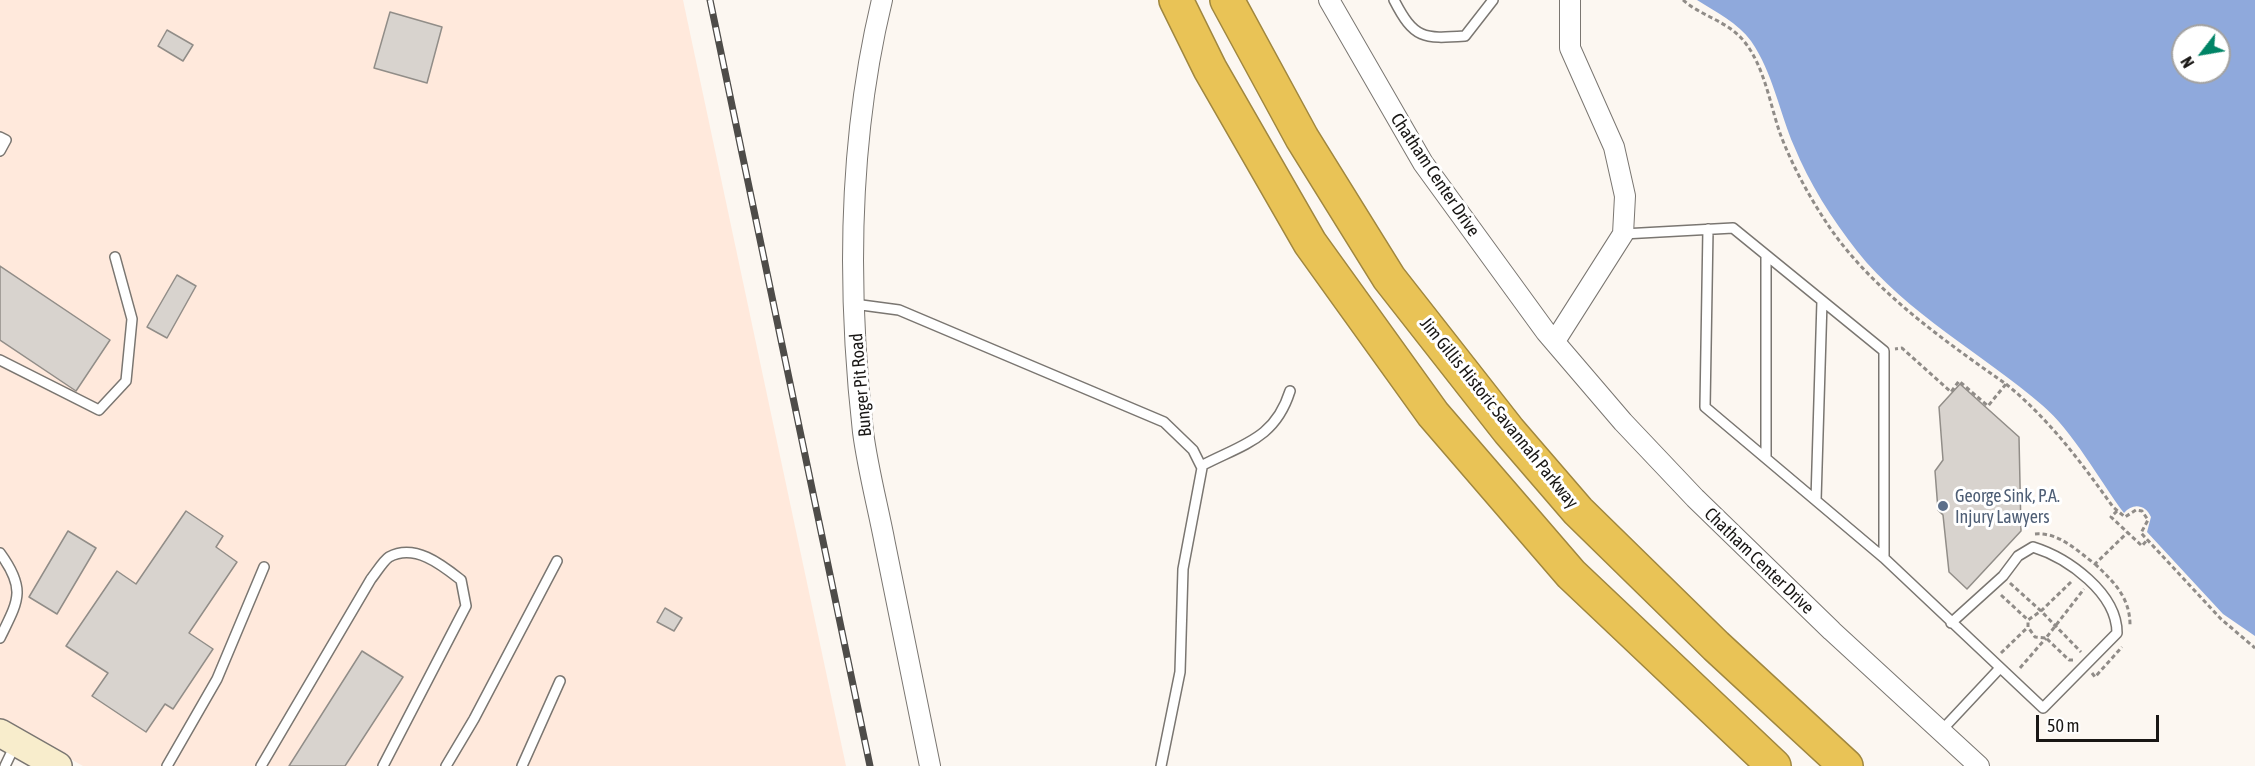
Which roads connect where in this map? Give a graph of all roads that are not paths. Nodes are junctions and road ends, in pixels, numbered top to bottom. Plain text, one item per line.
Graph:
1 (882, 0) edge
2 (1176, 0) edge
3 (1227, 0) edge
4 (1329, 0) edge
5 (1394, 0) edge
6 (1492, 0) edge
7 (1570, 0) edge
8 (0, 137) edge
9 (0, 151) edge
10 (1708, 229) junction
11 (1623, 234) junction
12 (1766, 255) junction
13 (116, 256) dead end
14 (1822, 301) junction
15 (854, 304) junction
16 (1555, 341) junction
17 (0, 360) edge
18 (1290, 391) dead end
19 (1766, 458) junction
20 (1201, 466) junction
21 (1816, 500) junction
22 (0, 553) edge
23 (1884, 558) junction
24 (557, 561) dead end
25 (264, 567) dead end
26 (1952, 623) junction
27 (0, 638) edge
28 (1997, 664) junction
29 (560, 681) dead end
30 (1941, 731) junction
31 (7, 747) edge
32 (58, 766) edge
33 (167, 766) edge
34 (261, 766) edge
35 (383, 766) edge
36 (446, 766) edge
37 (522, 766) edge
38 (930, 766) edge
39 (1161, 766) edge
40 (1774, 766) edge
41 (1846, 766) edge
42 (1979, 766) edge

1 - 15 street, Bunger Pit Road
2 - 40 highway
3 - 41 highway, Jim Gillis Historic Savannah Parkway
4 - 16 street, Chatham Center Drive
5 - 6 lane
7 - 11 street
8 - 9 lane
10 - 11 lane
10 - 12 lane
10 - 19 lane
11 - 16 street
12 - 14 lane
12 - 19 lane
13 - 17 lane
14 - 21 lane
14 - 23 lane
15 - 20 lane
15 - 38 street, Bunger Pit Road
16 - 30 street, Chatham Center Drive
18 - 20 lane
19 - 21 lane
20 - 39 lane
21 - 23 lane
22 - 27 lane
23 - 26 lane
24 - 36 lane
25 - 33 lane
26 - 28 lane
26 - 28 lane
28 - 30 lane
29 - 37 lane
30 - 42 street, Chatham Center Drive
31 - 32 street
34 - 35 lane

